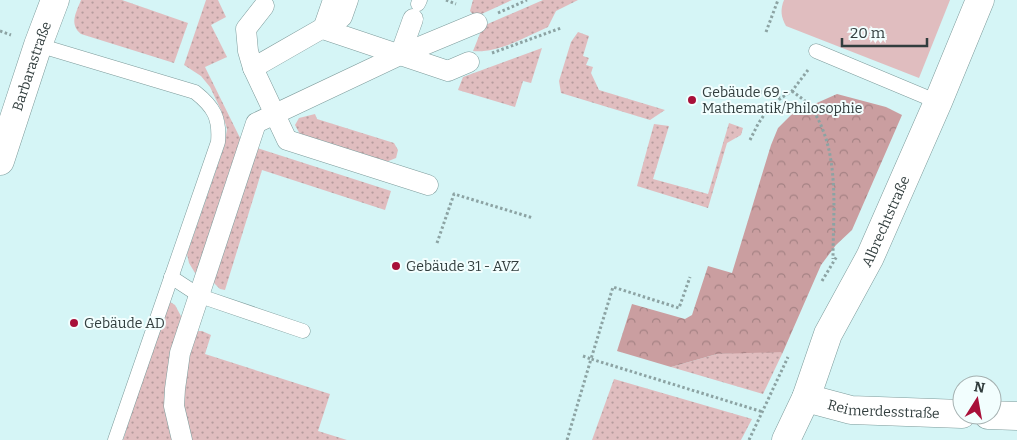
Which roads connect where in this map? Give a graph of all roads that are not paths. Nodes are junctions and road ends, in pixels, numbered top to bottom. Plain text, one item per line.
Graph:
1 (55, 0) edge
2 (333, 0) edge
3 (348, 0) edge
4 (980, 0) edge
5 (264, 6) dead end
6 (417, 8) edge
7 (477, 22) road end
8 (323, 29) junction
9 (38, 45) junction
10 (816, 51) road end
11 (400, 55) junction
12 (469, 62) road end
13 (253, 68) junction
14 (938, 102) junction
15 (275, 114) junction
16 (0, 161) edge
17 (428, 185) dead end
18 (171, 277) junction
19 (200, 296) junction
20 (303, 331) dead end
21 (806, 398) junction
22 (952, 414) edge
23 (1002, 415) edge
24 (1017, 416) edge
25 (790, 431) edge
26 (116, 440) edge
27 (182, 440) edge

1 - 9 street, Barbarastraße
2 - 8 street
3 - 8 street
4 - 14 street, Albrechtstraße
5 - 13 street
6 - 11 street
7 - 11 street
8 - 11 street
8 - 13 street
9 - 16 street, Barbarastraße
9 - 18 lane
10 - 14 lane
11 - 12 street
11 - 15 street
13 - 15 street
14 - 21 street, Albrechtstraße
15 - 17 street
15 - 19 street
18 - 19 lane
18 - 26 lane
19 - 20 lane
19 - 27 street
21 - 22 street, Reimerdesstraße
21 - 25 street, Albrechtstraße
23 - 24 street

